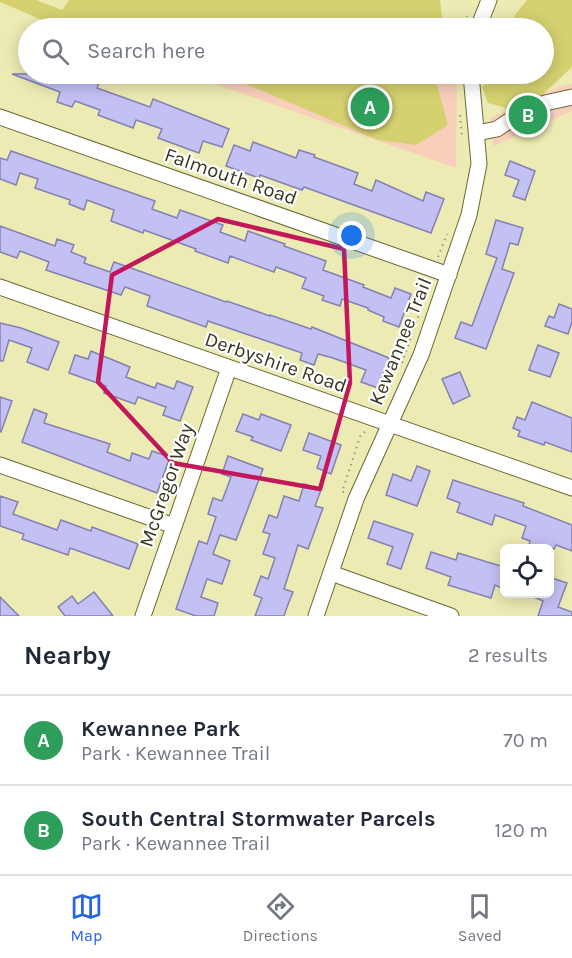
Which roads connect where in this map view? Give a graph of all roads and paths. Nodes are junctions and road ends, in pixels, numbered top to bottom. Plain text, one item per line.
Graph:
1 (489, 0) edge
2 (482, 18) edge
3 (472, 84) edge
4 (572, 97) edge
5 (460, 111) dead end
6 (0, 117) edge
7 (470, 136) junction
8 (449, 230) dead end
9 (438, 259) dead end
10 (449, 275) junction
11 (431, 280) dead end
12 (0, 287) edge
13 (229, 368) junction
14 (399, 370) dead end
15 (389, 424) junction
16 (0, 465) edge
17 (572, 488) edge
18 (174, 526) junction
19 (331, 573) junction
20 (143, 616) edge
21 (316, 616) edge
22 (451, 616) edge

1 - 2 street
3 - 7 street, Kewannee Trail
4 - 7 street
5 - 7 path
6 - 10 street, Falmouth Road
7 - 10 street, Kewannee Trail
8 - 9 path
10 - 15 street, Kewannee Trail
11 - 14 path
12 - 13 street, Derbyshire Road
13 - 15 street, Derbyshire Road
13 - 18 street, McGregor Way
15 - 17 street, Derbyshire Road
15 - 19 street, Kewannee Trail
16 - 18 street
18 - 20 street, McGregor Way
19 - 21 street, Kewannee Trail
19 - 22 street

